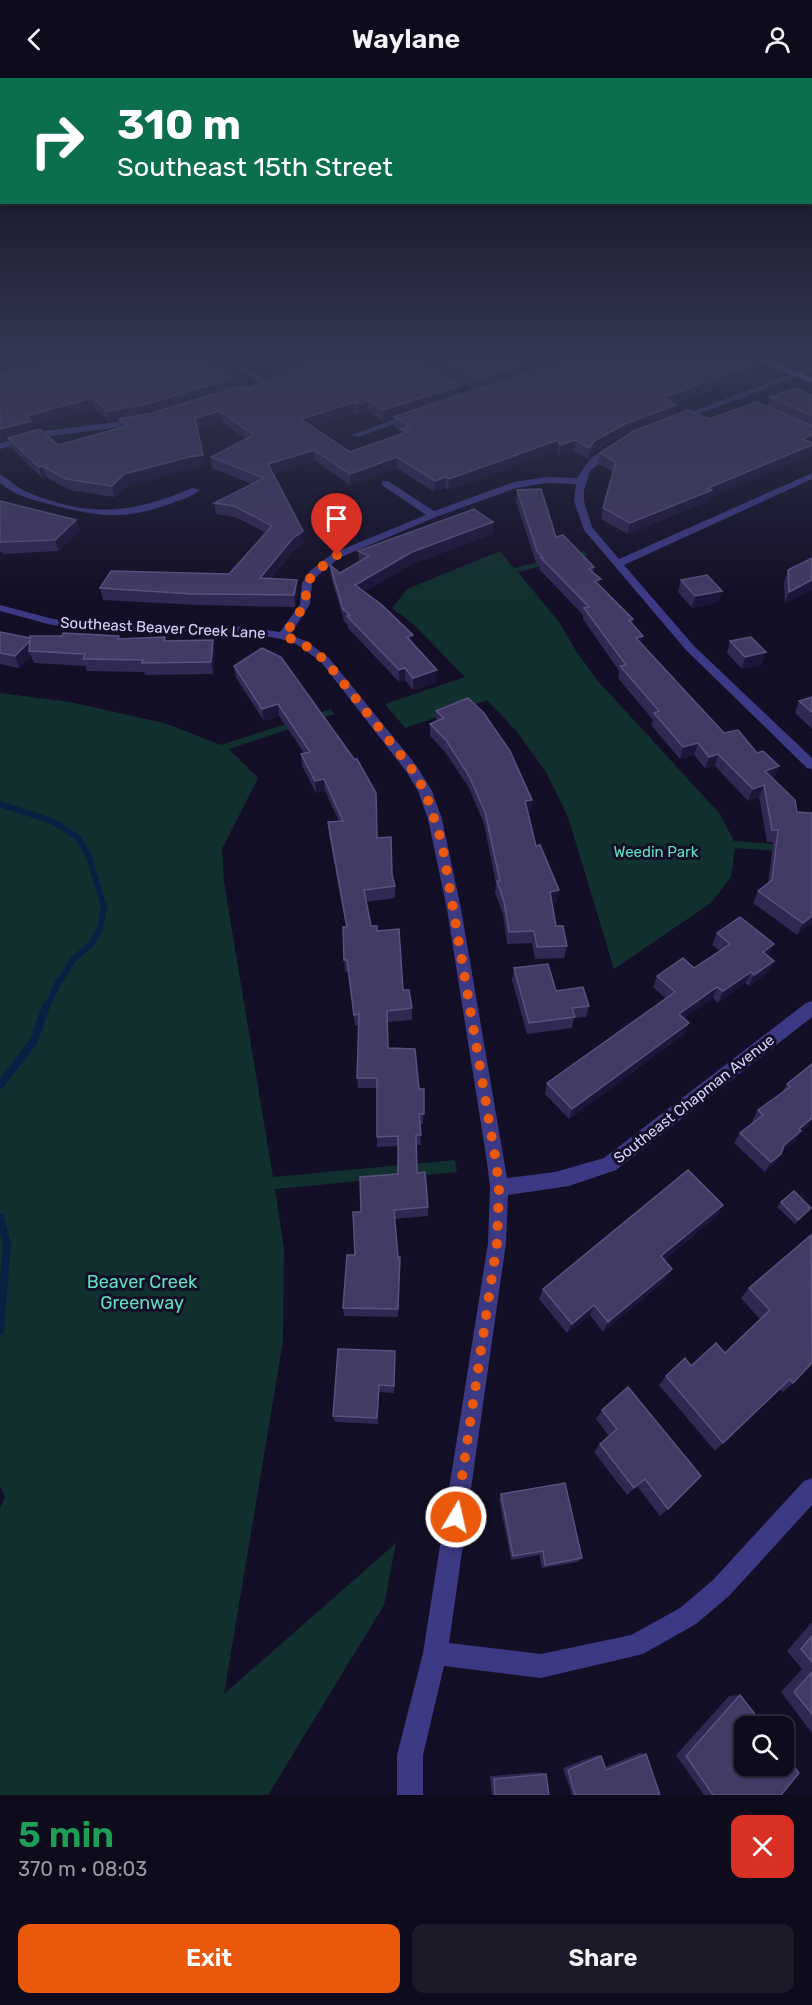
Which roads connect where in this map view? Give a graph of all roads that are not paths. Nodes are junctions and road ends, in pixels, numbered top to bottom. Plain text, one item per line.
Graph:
1 (37, 436) edge
2 (629, 438) edge
3 (0, 446) edge
4 (812, 476) edge
5 (0, 478) edge
6 (580, 481) junction
7 (385, 483) dead end
8 (195, 490) dead end
9 (433, 515) junction
10 (617, 564) junction
11 (0, 608) edge
12 (284, 636) junction
13 (812, 765) edge
14 (812, 1008) edge
15 (499, 1187) junction
16 (812, 1489) edge
17 (435, 1653) junction
18 (410, 1795) edge

1 - 3 street
2 - 6 street
4 - 10 street
5 - 8 street
6 - 9 street
6 - 10 street
7 - 9 street
9 - 12 street
10 - 13 street
11 - 12 street, Southeast Beaver Creek Lane
12 - 15 street, Southeast Beaver Creek Lane
14 - 15 street, Southeast Chapman Avenue
15 - 17 street, Southeast Beaver Creek Lane
16 - 17 street
17 - 18 street, Southeast Beaver Creek Lane

